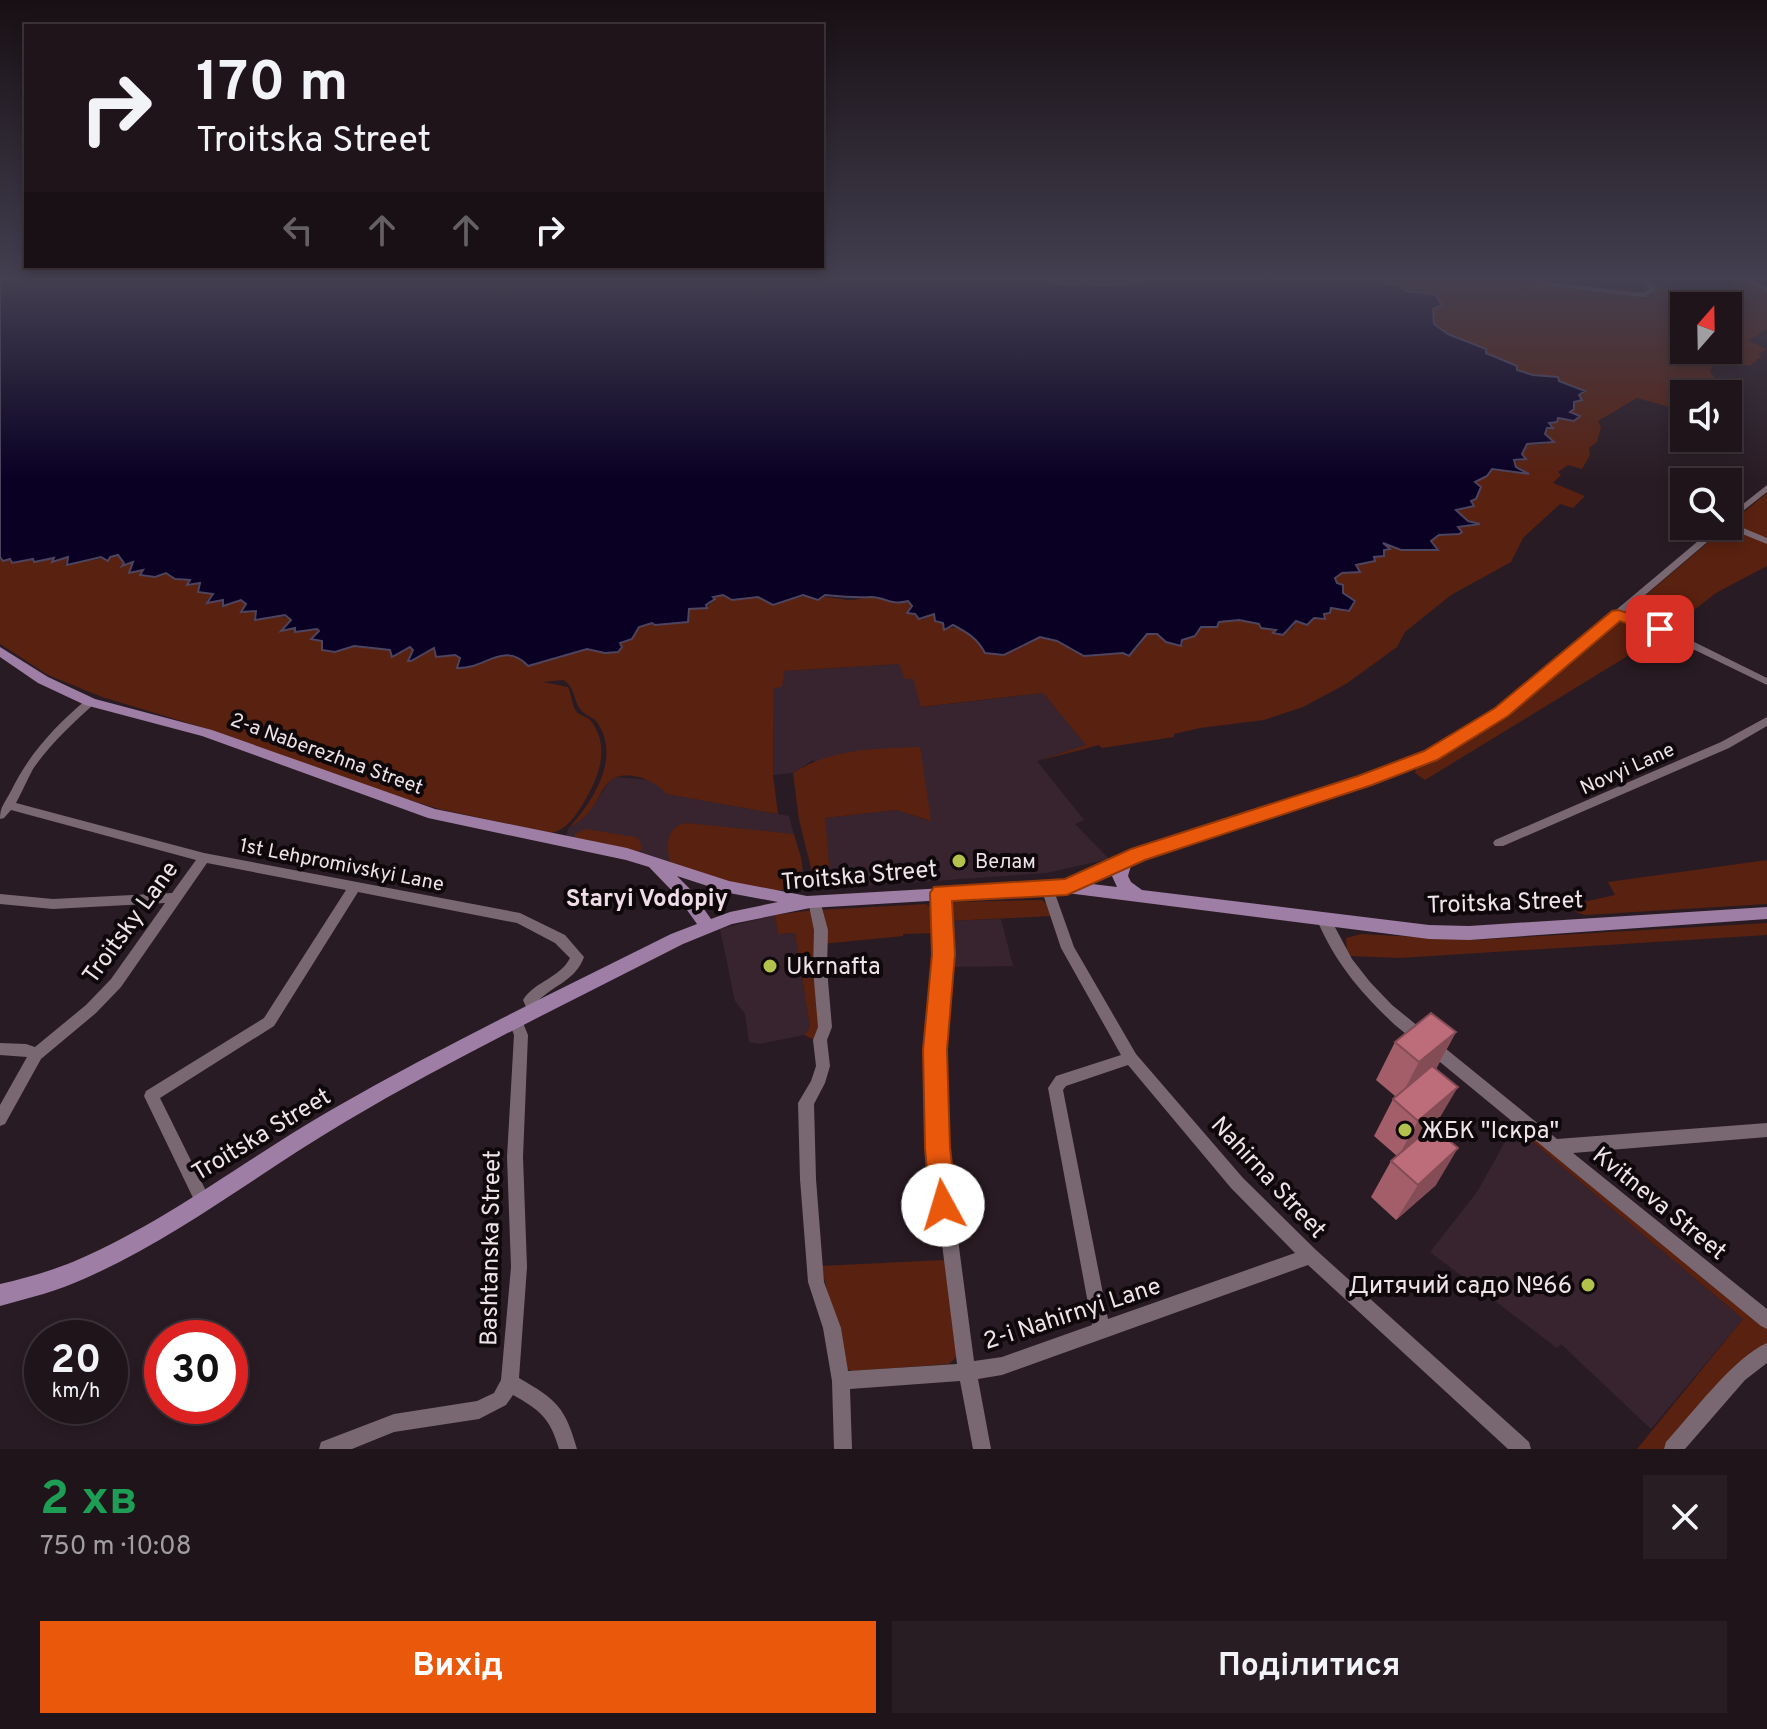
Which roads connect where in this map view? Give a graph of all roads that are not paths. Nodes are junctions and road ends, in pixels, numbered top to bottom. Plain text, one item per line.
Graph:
1 (1767, 488) edge
2 (1742, 510) edge
3 (1742, 529) edge
4 (1705, 540) edge
5 (1767, 541) edge
6 (1618, 614) junction
7 (2, 655) edge
8 (1767, 668) edge
9 (1756, 675) junction
10 (1767, 682) edge
11 (90, 702) junction
12 (1767, 721) edge
13 (11, 806) junction
14 (0, 815) edge
15 (1499, 843) dead end
16 (204, 858) junction
17 (651, 861) junction
18 (1124, 862) junction
19 (354, 887) junction
20 (1067, 887) junction
21 (1047, 888) junction
22 (941, 893) junction
23 (1137, 895) junction
24 (174, 898) junction
25 (0, 899) edge
26 (812, 902) junction
27 (1767, 913) edge
28 (1324, 920) junction
29 (707, 926) junction
30 (525, 1017) junction
31 (0, 1049) edge
32 (36, 1055) junction
33 (1131, 1058) junction
34 (0, 1119) edge
35 (1767, 1130) edge
36 (1553, 1147) junction
37 (202, 1199) junction
38 (1310, 1256) junction
39 (0, 1295) edge
40 (1767, 1320) edge
41 (1101, 1329) junction
42 (1767, 1352) edge
43 (968, 1370) junction
44 (841, 1381) junction
45 (510, 1383) junction
46 (358, 1443) edge
47 (328, 1449) edge
48 (568, 1449) edge
49 (843, 1449) edge
50 (982, 1449) edge
51 (1522, 1449) edge
52 (1673, 1449) edge

1 - 2 street
3 - 5 street
4 - 6 street
6 - 9 street
6 - 18 street
7 - 11 main road, 2-a Naberezhna Street
8 - 9 street
9 - 10 street
11 - 13 street
11 - 17 main road, 2-a Naberezhna Street
12 - 15 street, Novyi Lane
13 - 14 street
13 - 16 street, 1st Lehpromivskyi Lane
16 - 19 street, 1st Lehpromivskyi Lane
16 - 24 street, Troitsky Lane
17 - 26 main road, 2-a Naberezhna Street
17 - 29 main road
18 - 20 street
18 - 23 main road
19 - 30 street, 1st Lehpromivskyi Lane
19 - 37 street
20 - 21 main road, Troitska Street
20 - 23 main road, Troitska Street
21 - 22 main road, Troitska Street
21 - 33 street, Nahirna Street
22 - 26 main road, Troitska Street
22 - 43 street
23 - 28 main road, Troitska Street
24 - 25 street
24 - 32 street, Troitsky Lane
26 - 29 main road, Troitska Street
26 - 44 street
27 - 28 main road, Troitska Street
28 - 36 street, Kvitneva Street
29 - 30 main road, Troitska Street
30 - 37 main road, Troitska Street
30 - 45 street, Bashtanska Street
31 - 32 street
32 - 34 street, Troitsky Lane
33 - 38 street, Nahirna Street
33 - 41 street
35 - 36 street
36 - 40 street, Kvitneva Street
37 - 39 main road, Troitska Street
38 - 41 street, 2-i Nahirnyi Lane
38 - 51 street, Nahirna Street
41 - 43 street, 2-i Nahirnyi Lane
42 - 52 street
43 - 44 street, 2-i Nahirnyi Lane
43 - 50 street
44 - 49 street
45 - 46 street
45 - 48 street
46 - 47 street

